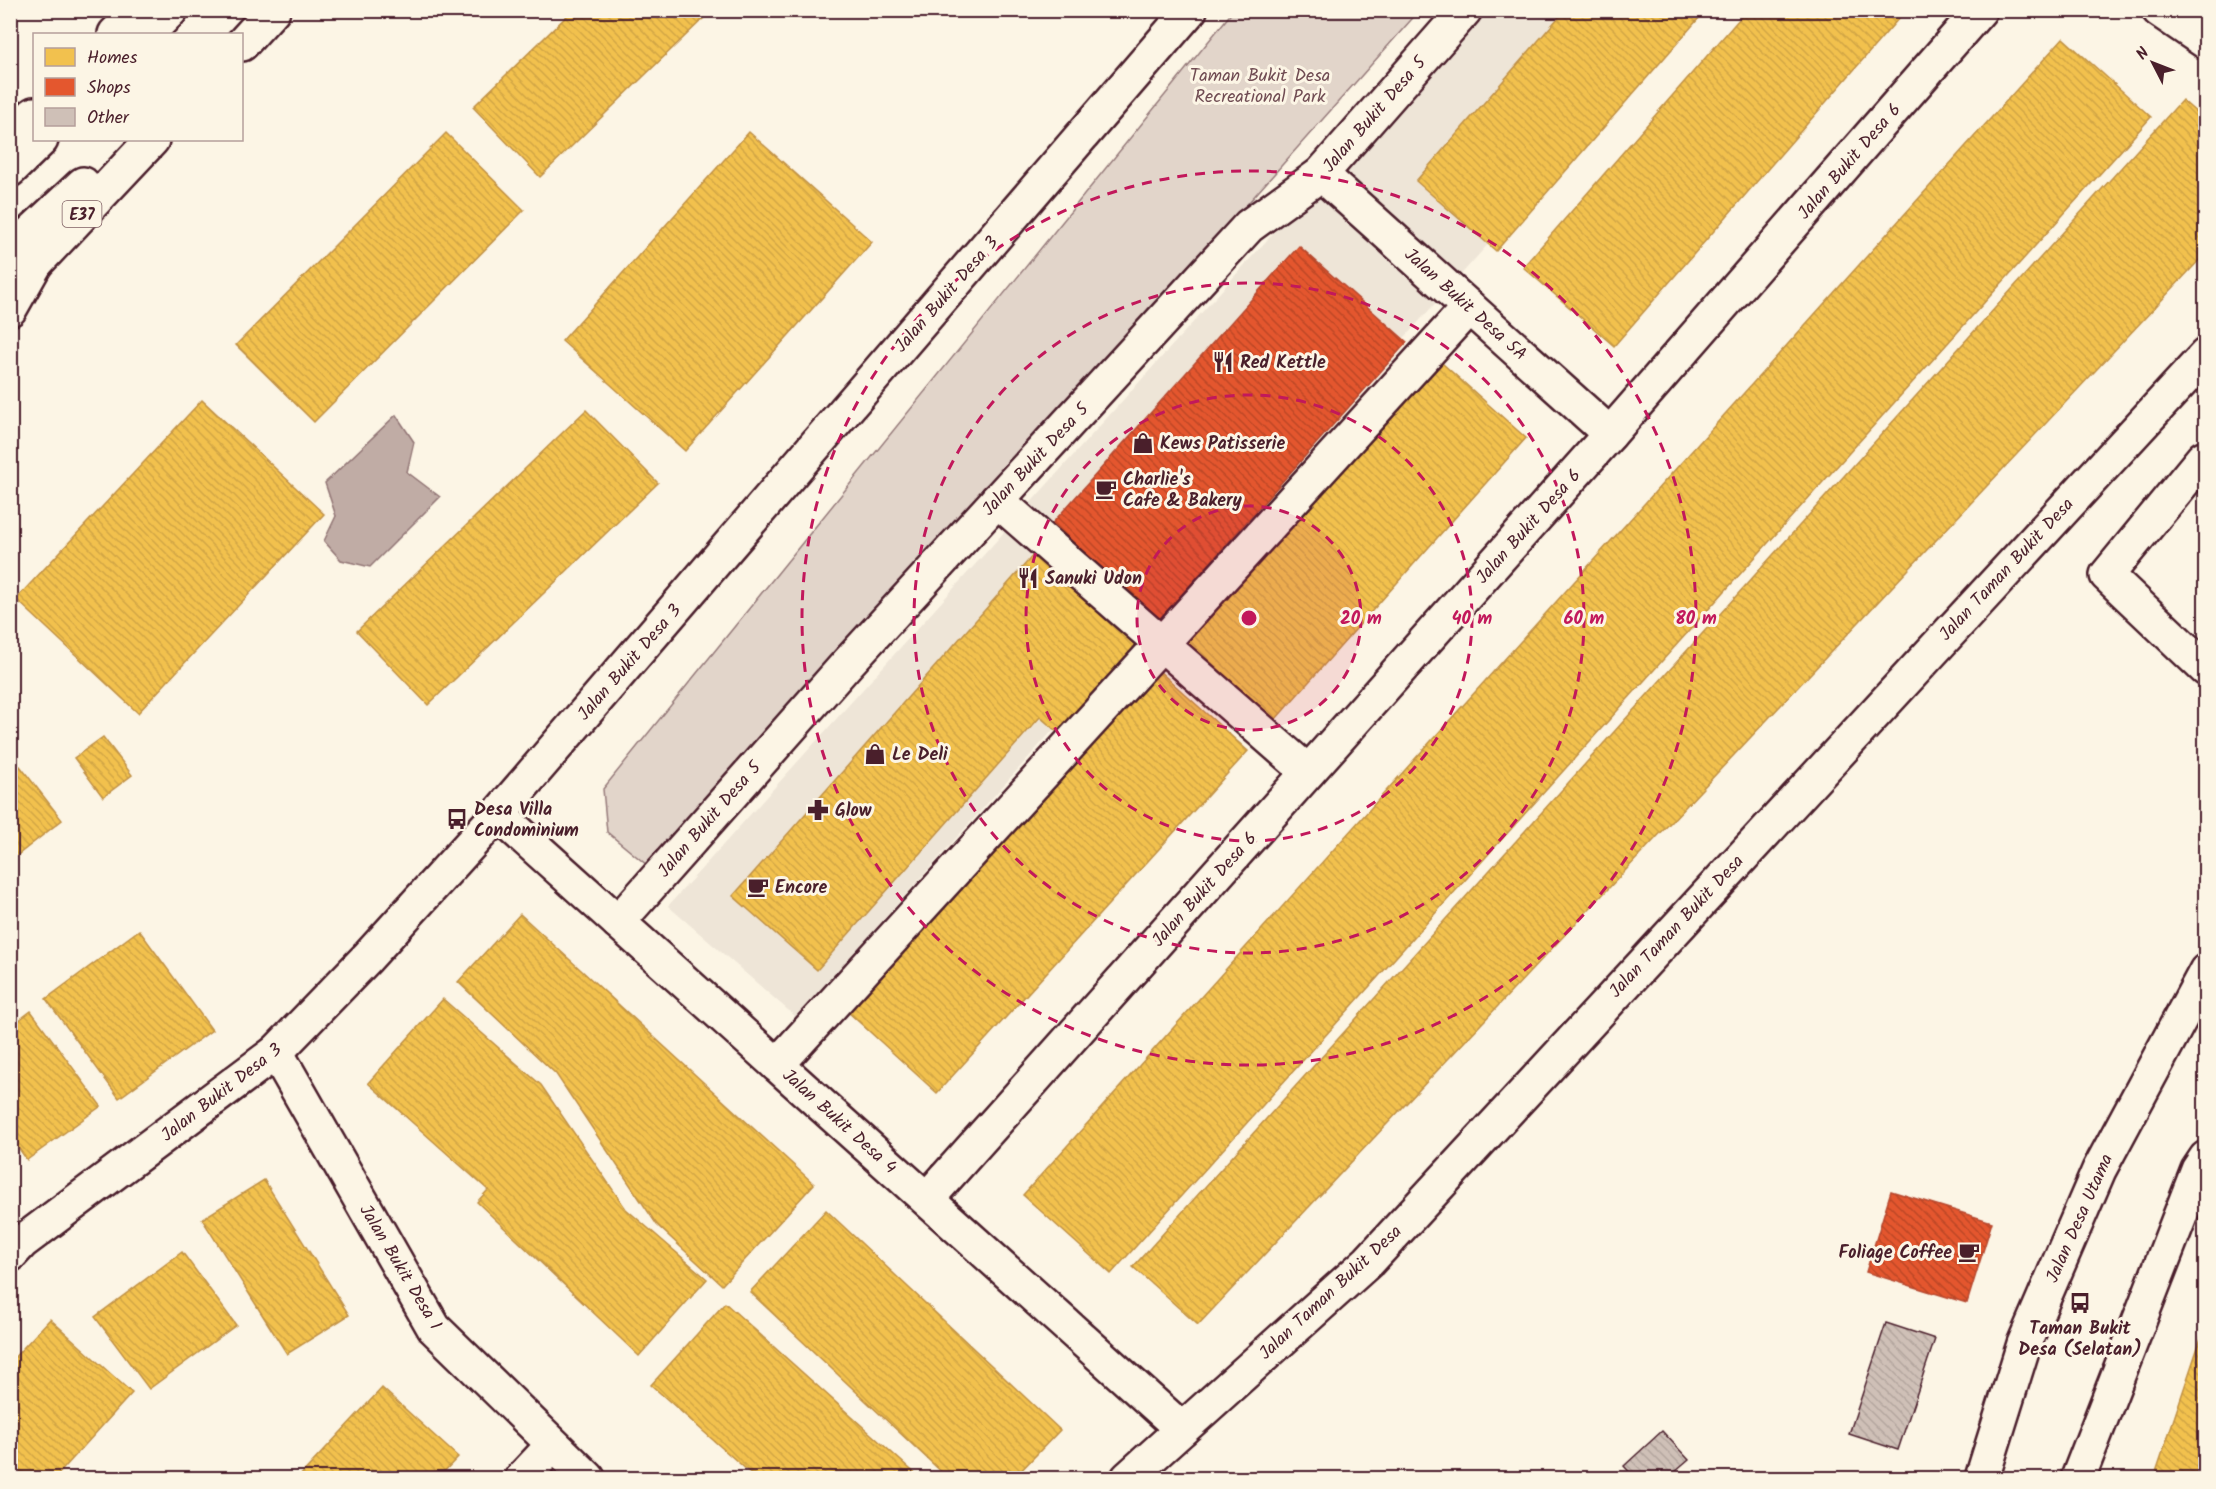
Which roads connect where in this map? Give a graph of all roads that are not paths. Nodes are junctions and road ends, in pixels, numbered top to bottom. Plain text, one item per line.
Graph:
1 (140, 10) edge
2 (171, 10) edge
3 (267, 10) edge
4 (273, 10) edge
5 (1190, 10) edge
6 (1465, 10) edge
7 (1980, 10) edge
8 (2159, 10) edge
9 (116, 33) edge
10 (148, 33) edge
11 (242, 33) edge
12 (2205, 42) edge
13 (243, 43) edge
14 (33, 115) edge
15 (10, 137) edge
16 (40, 141) edge
17 (129, 141) edge
18 (151, 141) edge
19 (10, 170) edge
20 (1321, 174) junction
21 (19, 264) edge
22 (10, 287) edge
23 (1469, 307) junction
24 (10, 309) edge
25 (2205, 355) edge
26 (1610, 434) junction
27 (2205, 460) edge
28 (997, 500) junction
29 (1161, 644) junction
30 (2205, 669) edge
31 (1308, 772) junction
32 (498, 814) junction
33 (618, 922) junction
34 (2205, 971) edge
35 (276, 1052) junction
36 (777, 1065) junction
37 (2205, 1158) edge
38 (927, 1199) junction
39 (14, 1241) edge
40 (1182, 1429) junction
41 (553, 1445) junction
42 (522, 1479) edge
43 (588, 1479) edge
44 (1128, 1479) edge
45 (1982, 1479) edge
46 (2078, 1479) edge

1 - 9 main road
2 - 10 main road
3 - 11 main road
4 - 13 main road
5 - 32 main road, Jalan Bukit Desa 3
6 - 20 main road, Jalan Bukit Desa 5
7 - 26 main road, Jalan Bukit Desa 6
8 - 12 main road
14 - 15 main road
16 - 19 main road
17 - 21 main road
18 - 21 main road, E37
20 - 23 main road, Jalan Bukit Desa 5A
20 - 28 main road, Jalan Bukit Desa 5
21 - 22 main road, E37
21 - 24 main road
23 - 26 main road, Jalan Bukit Desa 5A
23 - 29 main road
25 - 40 main road, Jalan Taman Bukit Desa
26 - 31 main road, Jalan Bukit Desa 6
27 - 30 main road
28 - 29 main road
28 - 33 main road, Jalan Bukit Desa 5
29 - 31 main road
29 - 36 main road
31 - 38 main road, Jalan Bukit Desa 6
32 - 33 main road, Jalan Bukit Desa 4
32 - 35 main road, Jalan Bukit Desa 3
33 - 36 main road, Jalan Bukit Desa 4
34 - 45 main road, Jalan Desa Utama
35 - 39 main road, Jalan Bukit Desa 3
35 - 41 main road, Jalan Bukit Desa 1
36 - 38 main road, Jalan Bukit Desa 4
37 - 46 main road
38 - 40 main road, Jalan Bukit Desa 4
40 - 44 main road, Jalan Taman Bukit Desa
41 - 42 main road
41 - 43 main road, Jalan Bukit Desa 1

